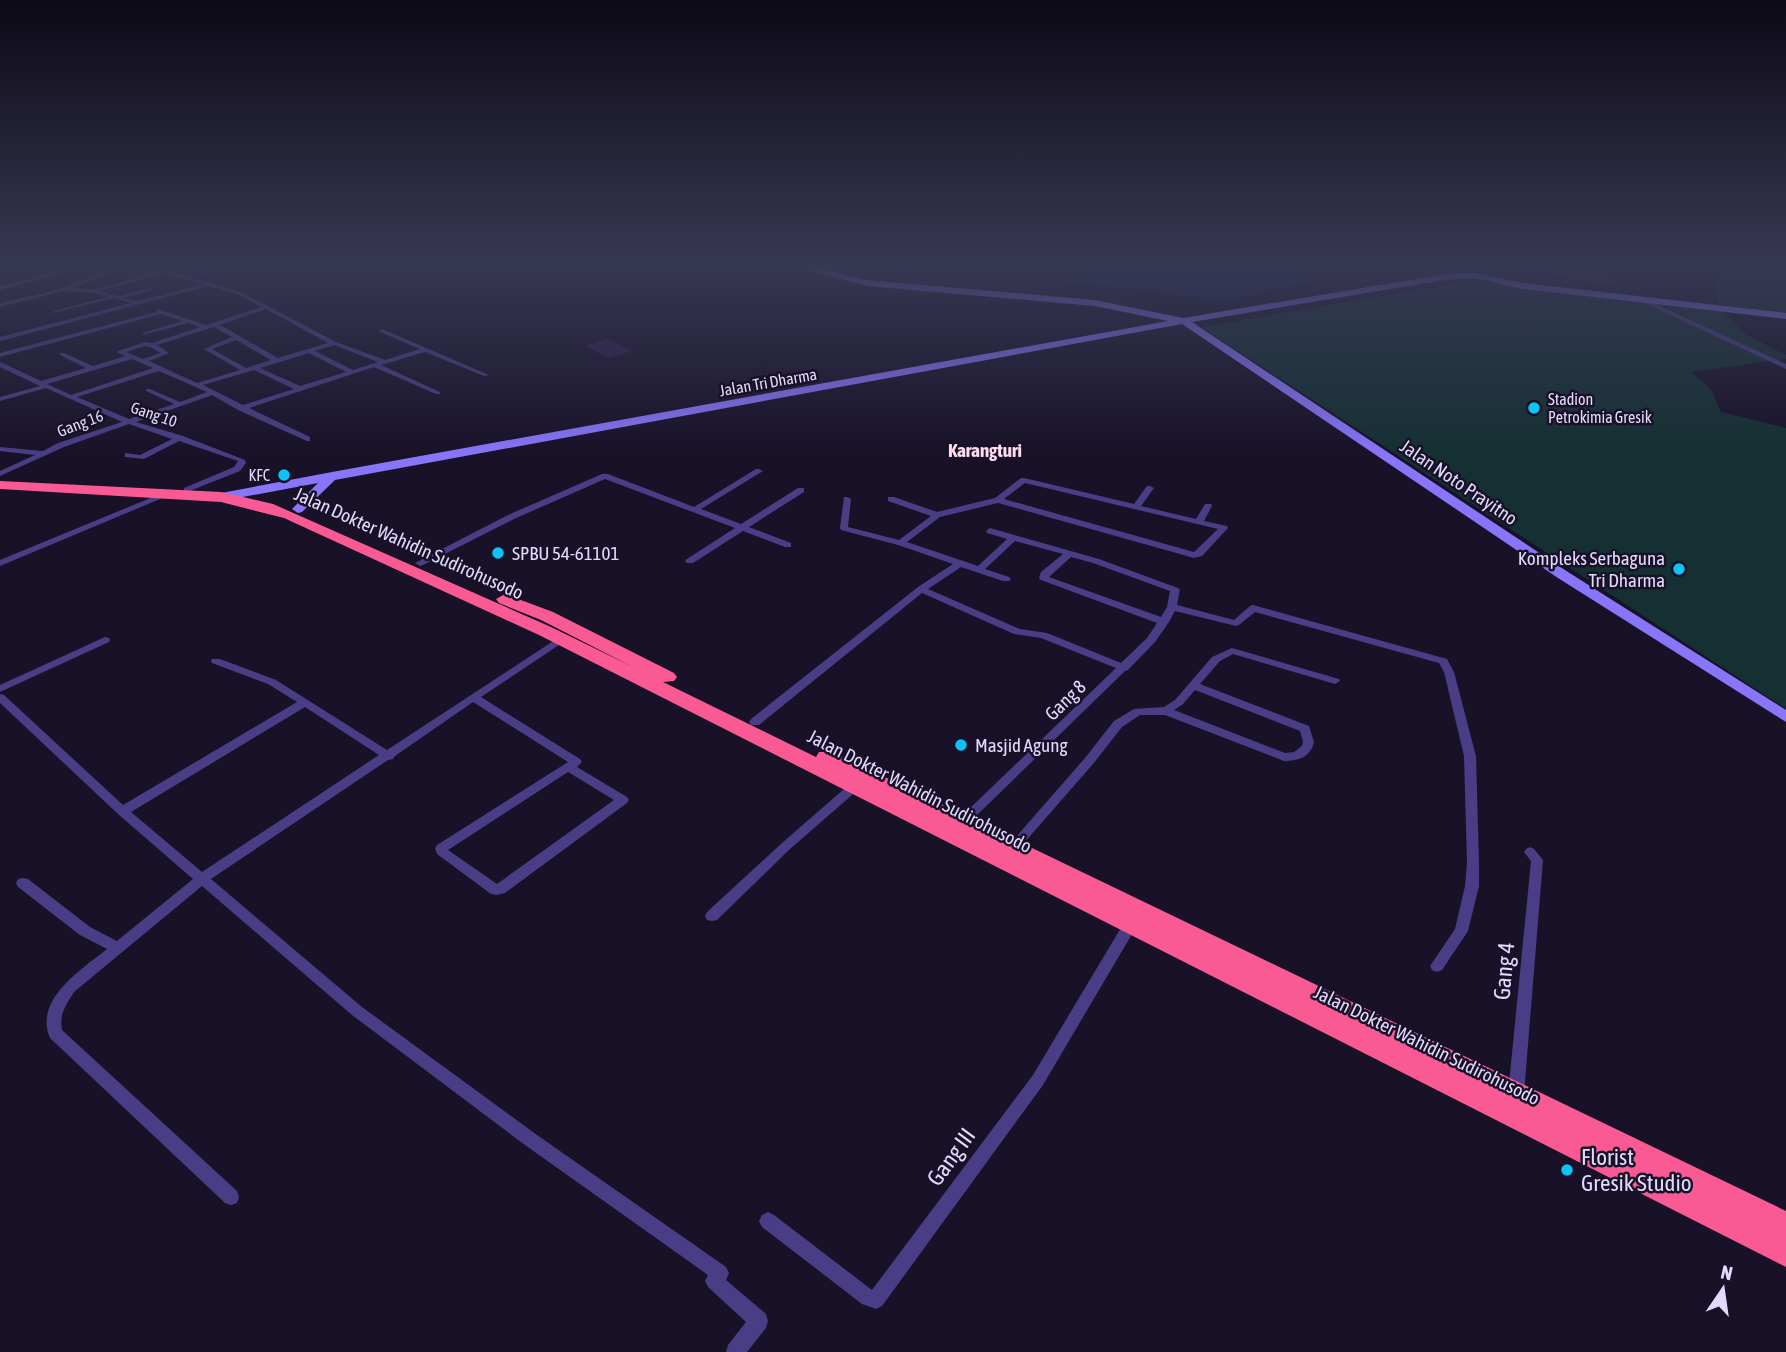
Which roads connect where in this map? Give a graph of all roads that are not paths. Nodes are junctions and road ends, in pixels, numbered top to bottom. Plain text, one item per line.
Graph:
1 (39, 329) edge
2 (98, 329) edge
3 (162, 329) edge
4 (199, 329) edge
5 (223, 329) edge
6 (308, 329) edge
7 (1140, 329) edge
8 (1196, 329) edge
9 (1705, 329) edge
10 (382, 331) dead end
11 (145, 334) dead end
12 (237, 337) junction
13 (0, 339) edge
14 (334, 343) junction
15 (152, 345) junction
16 (309, 350) junction
17 (424, 350) junction
18 (62, 354) dead end
19 (0, 355) edge
20 (131, 357) junction
21 (276, 360) junction
22 (143, 361) junction
23 (384, 362) junction
24 (0, 364) edge
25 (374, 365) junction
26 (1786, 367) edge
27 (92, 368) junction
28 (160, 368) junction
29 (249, 368) junction
30 (352, 372) junction
31 (486, 375) dead end
32 (44, 384) junction
33 (197, 385) junction
34 (298, 388) junction
35 (148, 390) dead end
36 (212, 393) junction
37 (438, 393) dead end
38 (70, 397) junction
39 (0, 399) edge
40 (180, 404) junction
41 (240, 408) junction
42 (127, 421) junction
43 (180, 438) junction
44 (307, 439) dead end
45 (0, 449) edge
46 (43, 453) junction
47 (128, 455) dead end
48 (759, 471) dead end
49 (0, 474) edge
50 (332, 476) junction
51 (0, 483) edge
52 (1150, 488) dead end
53 (187, 490) junction
54 (801, 490) dead end
55 (168, 494) junction
56 (227, 495) junction
57 (847, 499) dead end
58 (891, 499) dead end
59 (998, 500) junction
60 (1137, 506) junction
61 (1209, 506) dead end
62 (696, 509) junction
63 (294, 512) junction
64 (937, 515) junction
65 (1199, 521) junction
66 (743, 527) junction
67 (990, 531) dead end
68 (1014, 537) junction
69 (901, 543) junction
70 (788, 545) dead end
71 (1070, 553) junction
72 (690, 561) dead end
73 (0, 563) edge
74 (421, 563) junction
75 (960, 563) junction
76 (979, 570) junction
77 (1006, 579) dead end
78 (921, 590) junction
79 (1172, 607) junction
80 (1164, 622) junction
81 (561, 639) junction
82 (105, 640) dead end
83 (216, 661) dead end
84 (1124, 668) junction
85 (1335, 681) dead end
86 (1192, 685) junction
87 (0, 689) edge
88 (0, 697) edge
89 (474, 698) junction
90 (305, 702) junction
91 (1166, 710) junction
92 (1786, 717) edge
93 (755, 722) junction
94 (389, 756) junction
95 (570, 768) junction
96 (856, 786) junction
97 (122, 811) junction
98 (959, 822) junction
99 (1530, 852) dead end
100 (1009, 854) junction
101 (203, 878) junction
102 (23, 883) dead end
103 (712, 916) dead end
104 (1130, 925) junction
105 (116, 947) junction
106 (1437, 966) dead end
107 (1516, 1096) junction
108 (231, 1197) dead end
109 (768, 1222) dead end
110 (1786, 1228) edge
111 (1786, 1251) edge
112 (735, 1352) edge

1 - 13 street
2 - 19 street
3 - 11 street
4 - 15 street
5 - 12 street
6 - 14 street
7 - 50 main road, Jalan Tri Dharma
8 - 92 main road, Jalan Noto Prayitno
9 - 26 street
10 - 17 street
12 - 21 street
12 - 29 street
14 - 16 street
14 - 23 street
15 - 20 street
15 - 22 street
16 - 21 street
16 - 30 street
17 - 23 street
17 - 31 street
18 - 27 street
20 - 22 street
20 - 27 street
21 - 29 street
22 - 28 street
23 - 25 street
24 - 32 street, Gang 10
25 - 30 street
25 - 37 street
27 - 32 street
28 - 33 street
28 - 38 street
29 - 33 street
29 - 34 street
30 - 34 street
32 - 38 street, Gang 10
32 - 39 street
33 - 36 street
34 - 41 street
35 - 40 street
36 - 40 street, Gang 16
36 - 41 street
38 - 42 street, Gang 10
40 - 42 street, Gang 16
41 - 44 street
42 - 43 street, Gang 10
42 - 46 street, Gang 16
43 - 47 street
43 - 53 street, Gang 10
45 - 46 street
46 - 49 street, Gang 16
48 - 62 street
50 - 56 main road, Jalan Tri Dharma
50 - 63 main road
51 - 53 highway, Jalan Dokter Wahidin Sudirohusodo
51 - 55 highway, Jalan Dokter Wahidin Sudirohusodo
52 - 60 street
53 - 56 highway, Jalan Dokter Wahidin Sudirohusodo
54 - 66 street
55 - 56 highway, Jalan Dokter Wahidin Sudirohusodo
55 - 73 street
56 - 63 highway, Jalan Dokter Wahidin Sudirohusodo
57 - 69 street
58 - 64 street
59 - 60 street
59 - 64 street
59 - 65 street
60 - 65 street
61 - 65 street
62 - 66 street
62 - 74 street
63 - 74 highway, Jalan Dokter Wahidin Sudirohusodo
63 - 81 highway, Jalan Dokter Wahidin Sudirohusodo
64 - 69 street
66 - 70 street
66 - 72 street
67 - 68 street
68 - 71 street
68 - 76 street
69 - 75 street
71 - 79 street, Gang 8
71 - 80 street
74 - 93 highway, Jalan Dokter Wahidin Sudirohusodo
75 - 76 street
75 - 78 street
76 - 77 street
78 - 84 street
78 - 93 street
79 - 80 street, Gang 8
79 - 106 street
80 - 84 street, Gang 8
81 - 89 street
81 - 96 highway, Jalan Dokter Wahidin Sudirohusodo
82 - 87 street
83 - 90 street
84 - 98 street, Gang 8
85 - 86 street
86 - 91 street
86 - 91 street
88 - 97 street
89 - 94 street
89 - 95 street
90 - 94 street
90 - 97 street
91 - 100 street
93 - 98 highway, Jalan Dokter Wahidin Sudirohusodo
94 - 101 street
95 - 95 street
96 - 100 highway, Jalan Dokter Wahidin Sudirohusodo
96 - 103 street
97 - 101 street
98 - 100 highway, Jalan Dokter Wahidin Sudirohusodo
99 - 107 street, Gang 4
100 - 104 highway, Jalan Dokter Wahidin Sudirohusodo
100 - 107 highway, Jalan Dokter Wahidin Sudirohusodo
101 - 105 street
101 - 112 street
102 - 105 street
104 - 109 street, Gang III
104 - 111 highway, Jalan Dokter Wahidin Sudirohusodo
105 - 108 street
107 - 110 highway, Jalan Dokter Wahidin Sudirohusodo

